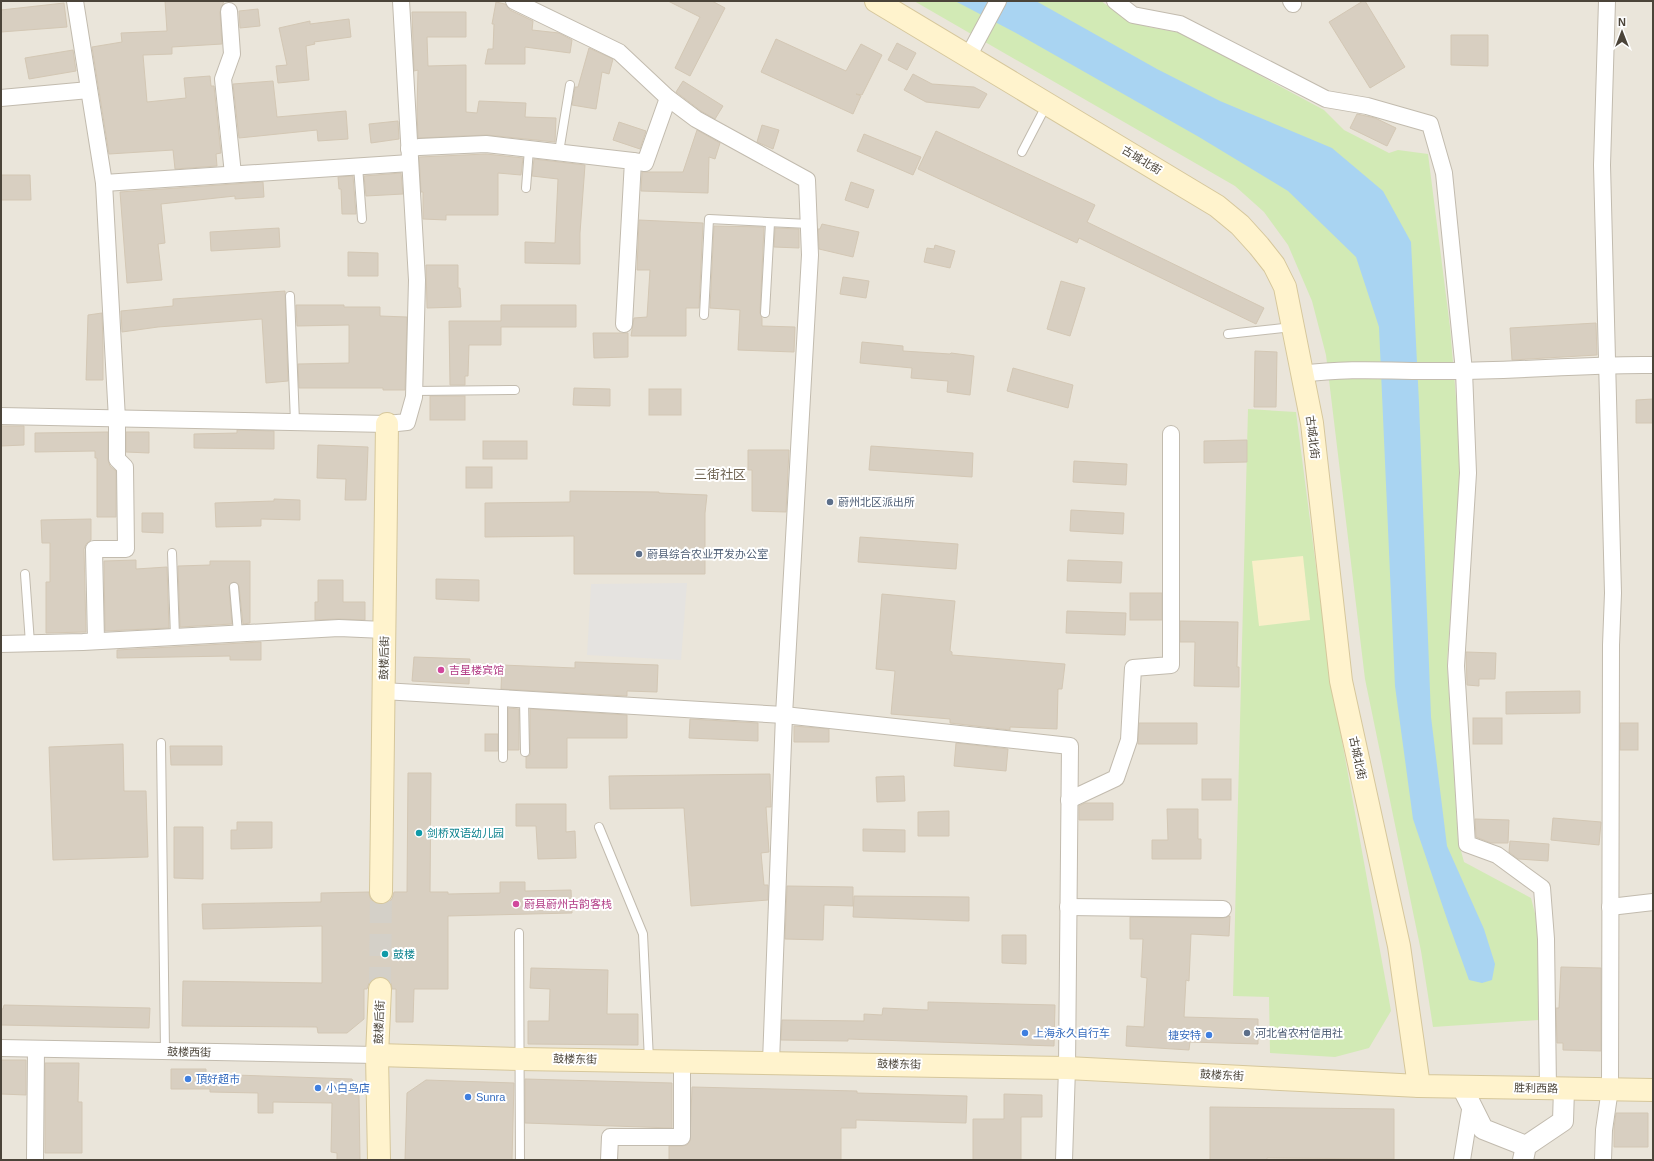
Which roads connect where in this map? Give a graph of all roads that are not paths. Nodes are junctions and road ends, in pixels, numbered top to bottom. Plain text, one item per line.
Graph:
1 (75, 1) edge
2 (401, 1) edge
3 (514, 1) edge
4 (876, 1) edge
5 (998, 1) edge
6 (1115, 1) edge
7 (1608, 1) edge
8 (229, 11) dead end
9 (969, 55) junction
10 (570, 85) dead end
11 (89, 90) junction
12 (1, 98) edge
13 (668, 98) junction
14 (1047, 103) junction
15 (529, 149) junction
16 (559, 152) junction
17 (1022, 152) dead end
18 (410, 156) junction
19 (633, 161) junction
20 (358, 166) junction
21 (233, 174) junction
22 (104, 182) junction
23 (526, 188) dead end
24 (362, 219) dead end
25 (770, 223) junction
26 (809, 224) junction
27 (290, 296) dead end
28 (765, 313) dead end
29 (704, 315) dead end
30 (624, 324) dead end
31 (1293, 326) junction
32 (1228, 334) dead end
33 (1607, 364) junction
34 (1653, 365) edge
35 (1459, 371) junction
36 (1303, 374) junction
37 (515, 390) dead end
38 (414, 391) junction
39 (1, 416) edge
40 (117, 419) junction
41 (295, 422) junction
42 (387, 424) junction
43 (1171, 434) dead end
44 (172, 553) dead end
45 (24, 574) dead end
46 (234, 586) dead end
47 (384, 630) junction
48 (238, 633) junction
49 (175, 636) junction
50 (96, 641) junction
51 (30, 643) junction
52 (1, 644) edge
53 (383, 691) junction
54 (503, 698) junction
55 (524, 699) junction
56 (784, 715) junction
57 (160, 743) dead end
58 (525, 752) dead end
59 (503, 758) dead end
60 (1069, 800) junction
61 (599, 828) dead end
62 (380, 892) tunnel mouth
63 (1653, 902) edge
64 (1068, 907) junction
65 (1610, 907) junction
66 (1223, 909) dead end
67 (519, 933) dead end
68 (380, 989) tunnel mouth
69 (1, 1048) edge
70 (36, 1049) junction
71 (165, 1051) junction
72 (378, 1055) junction
73 (520, 1059) junction
74 (649, 1060) junction
75 (682, 1060) junction
76 (770, 1062) junction
77 (1067, 1068) junction
78 (1419, 1086) junction
79 (1556, 1088) junction
80 (1610, 1089) junction
81 (1653, 1090) edge
82 (1466, 1095) junction
83 (1525, 1153) edge
84 (34, 1160) edge
85 (379, 1160) edge
86 (520, 1160) edge
87 (609, 1160) edge
88 (1064, 1160) edge
89 (1462, 1160) edge
90 (1603, 1160) edge

1 - 11 street
2 - 18 street
3 - 13 street
4 - 9 main road, 古城北街
5 - 9 street
6 - 35 street
7 - 33 street
8 - 21 street
9 - 14 main road, 古城北街
10 - 16 lane
11 - 12 street
11 - 22 street
13 - 19 street
13 - 26 street
14 - 17 lane
14 - 31 main road, 古城北街
15 - 16 street
15 - 18 street
15 - 23 lane
16 - 19 street
18 - 20 street
18 - 38 street
19 - 30 street
20 - 21 street
20 - 24 lane
21 - 22 street
22 - 40 street
25 - 26 lane
25 - 28 lane
25 - 29 lane
26 - 56 street
27 - 41 lane
31 - 32 lane
31 - 36 main road, 古城北街
33 - 34 street
33 - 35 street
33 - 65 street
35 - 36 street
35 - 79 street
36 - 78 main road, 古城北街
37 - 38 lane
38 - 42 street
39 - 40 street
40 - 41 street
40 - 50 street
41 - 42 street
42 - 47 main road, 鼓楼后街
43 - 60 street
44 - 49 lane
45 - 51 lane
46 - 48 lane
47 - 48 street
47 - 53 main road, 鼓楼后街
48 - 49 street
49 - 50 street
50 - 51 street
51 - 52 street
53 - 54 street
53 - 62 main road, 鼓楼后街
54 - 55 street
54 - 59 lane
55 - 56 street
55 - 58 lane
56 - 60 street
56 - 76 street
57 - 71 lane
60 - 64 street
61 - 74 lane
63 - 65 street
64 - 66 street
64 - 77 street
65 - 80 street
67 - 73 lane
68 - 72 main road, 鼓楼后街
69 - 70 street, 鼓楼西街
70 - 71 street, 鼓楼西街
70 - 84 street
71 - 72 street, 鼓楼西街
72 - 73 main road, 鼓楼东街
72 - 85 main road, 鼓楼后街
73 - 74 main road, 鼓楼东街
73 - 86 lane
74 - 75 main road, 鼓楼东街
75 - 76 main road, 鼓楼东街
75 - 87 street
76 - 77 main road, 鼓楼东街
77 - 78 main road, 鼓楼东街
77 - 88 street
78 - 82 main road, 胜利西路
79 - 80 main road, 胜利西路
79 - 82 main road, 胜利西路
79 - 83 street
80 - 81 main road, 胜利西路
80 - 90 street
82 - 83 street
82 - 89 street

